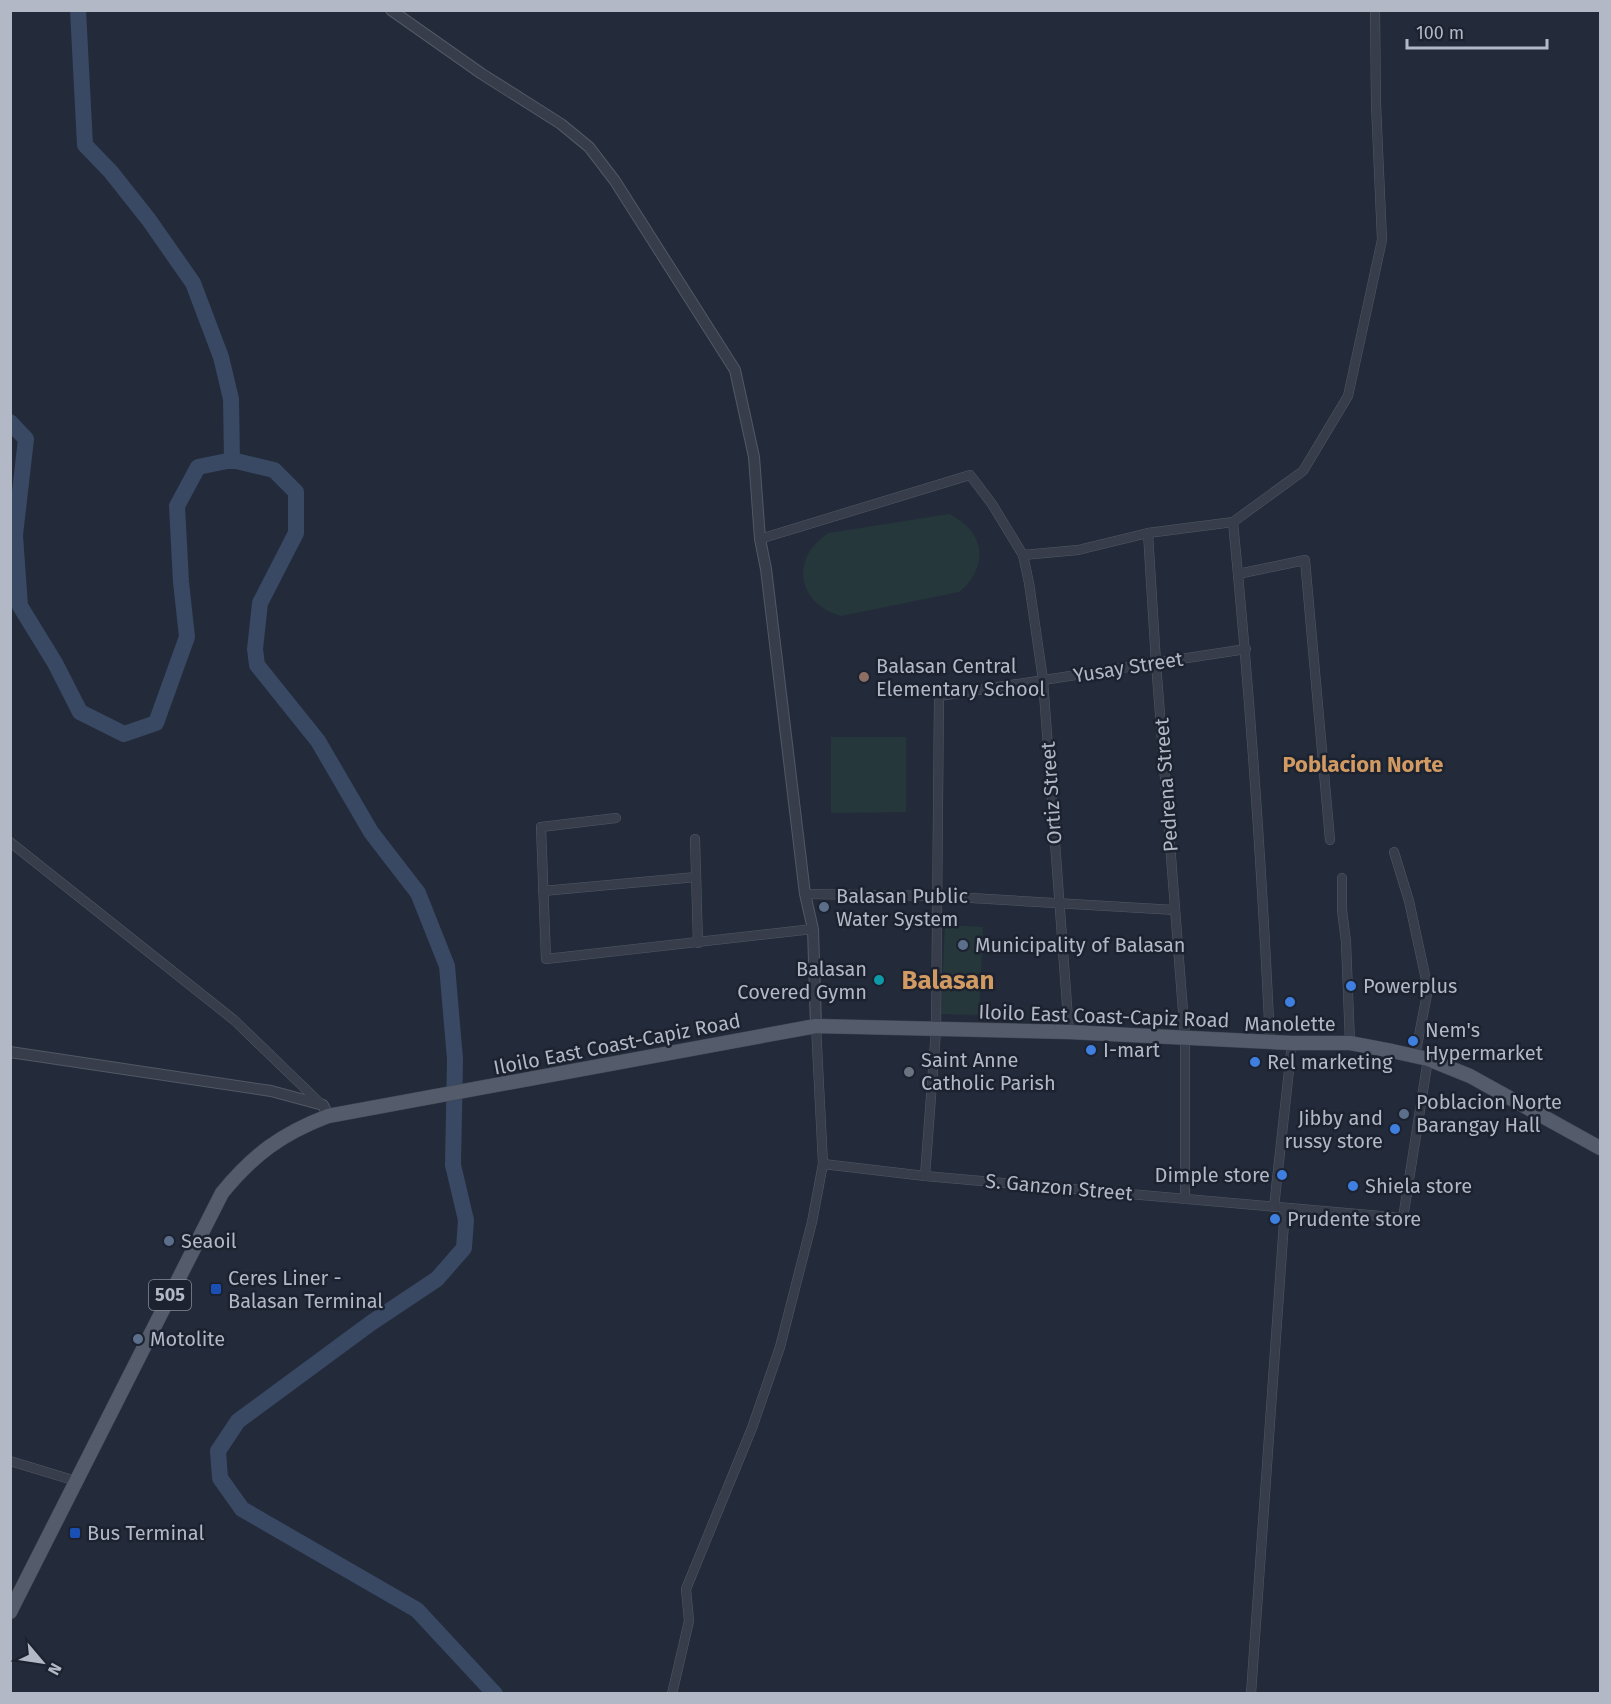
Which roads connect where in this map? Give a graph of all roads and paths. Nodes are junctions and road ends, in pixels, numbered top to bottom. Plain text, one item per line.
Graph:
1 (1375, 10) edge
2 (393, 11) edge
3 (1233, 522) junction
4 (1148, 533) junction
5 (760, 539) junction
6 (1023, 555) junction
7 (1238, 574) junction
8 (1246, 650) junction
9 (1156, 663) junction
10 (1043, 680) junction
11 (616, 818) dead end
12 (695, 839) dead end
13 (1330, 840) dead end
14 (10, 842) edge
15 (1394, 852) dead end
16 (696, 877) junction
17 (1342, 878) dead end
18 (543, 891) junction
19 (805, 894) junction
20 (938, 896) junction
21 (1059, 903) junction
22 (1175, 910) junction
23 (813, 929) junction
24 (698, 943) junction
25 (816, 1026) junction
26 (936, 1030) junction
27 (1069, 1032) junction
28 (1185, 1037) junction
29 (1270, 1042) junction
30 (1292, 1043) junction
31 (1350, 1043) junction
32 (10, 1052) edge
33 (1422, 1057) junction
34 (325, 1111) junction
35 (1600, 1148) edge
36 (823, 1164) junction
37 (925, 1176) junction
38 (1185, 1199) junction
39 (1274, 1207) junction
40 (1285, 1208) junction
41 (10, 1461) edge
42 (76, 1481) junction
43 (10, 1612) edge
44 (672, 1694) edge
45 (1251, 1694) edge

1 - 3 street
2 - 5 street
3 - 4 street
3 - 7 street
4 - 6 street
4 - 9 street, Pedrena Street
5 - 6 street
5 - 19 street
6 - 10 street, Ortiz Street
7 - 8 street
7 - 13 street
8 - 9 street, Yusay Street
8 - 29 street
9 - 10 street, Yusay Street
9 - 22 street, Pedrena Street
10 - 20 street, Yusay Street
10 - 21 street, Ortiz Street
11 - 18 street
12 - 16 street
14 - 34 street
15 - 33 street
16 - 18 street
16 - 24 street
17 - 31 street
18 - 24 street
19 - 20 street
19 - 23 street
20 - 21 street
20 - 26 street
21 - 22 street
21 - 27 street, Ortiz Street
22 - 28 street, Pedrena Street
23 - 24 street
23 - 25 street
25 - 26 main road, Iloilo East Coast-Capiz Road / 505
25 - 34 main road, Iloilo East Coast-Capiz Road / 505
25 - 36 street
26 - 27 main road, Iloilo East Coast-Capiz Road / 505
26 - 37 street
27 - 28 main road, Iloilo East Coast-Capiz Road / 505
28 - 29 main road, Iloilo East Coast-Capiz Road / 505
28 - 38 street, Pedrena Street
29 - 30 main road, Iloilo East Coast-Capiz Road / 505
30 - 31 main road, Iloilo East Coast-Capiz Road / 505
30 - 39 street
31 - 33 main road, Iloilo East Coast-Capiz Road / 505
32 - 34 street
33 - 35 main road, Iloilo East Coast-Capiz Road / 505
33 - 40 street, S. Ganzon Street
34 - 42 main road, Iloilo East Coast-Capiz Road / 505
36 - 37 street, S. Ganzon Street
36 - 44 street
37 - 38 street, S. Ganzon Street
38 - 39 street, S. Ganzon Street
39 - 40 street, S. Ganzon Street
40 - 45 street
41 - 42 street
42 - 43 main road, Iloilo East Coast-Capiz Road / 505

